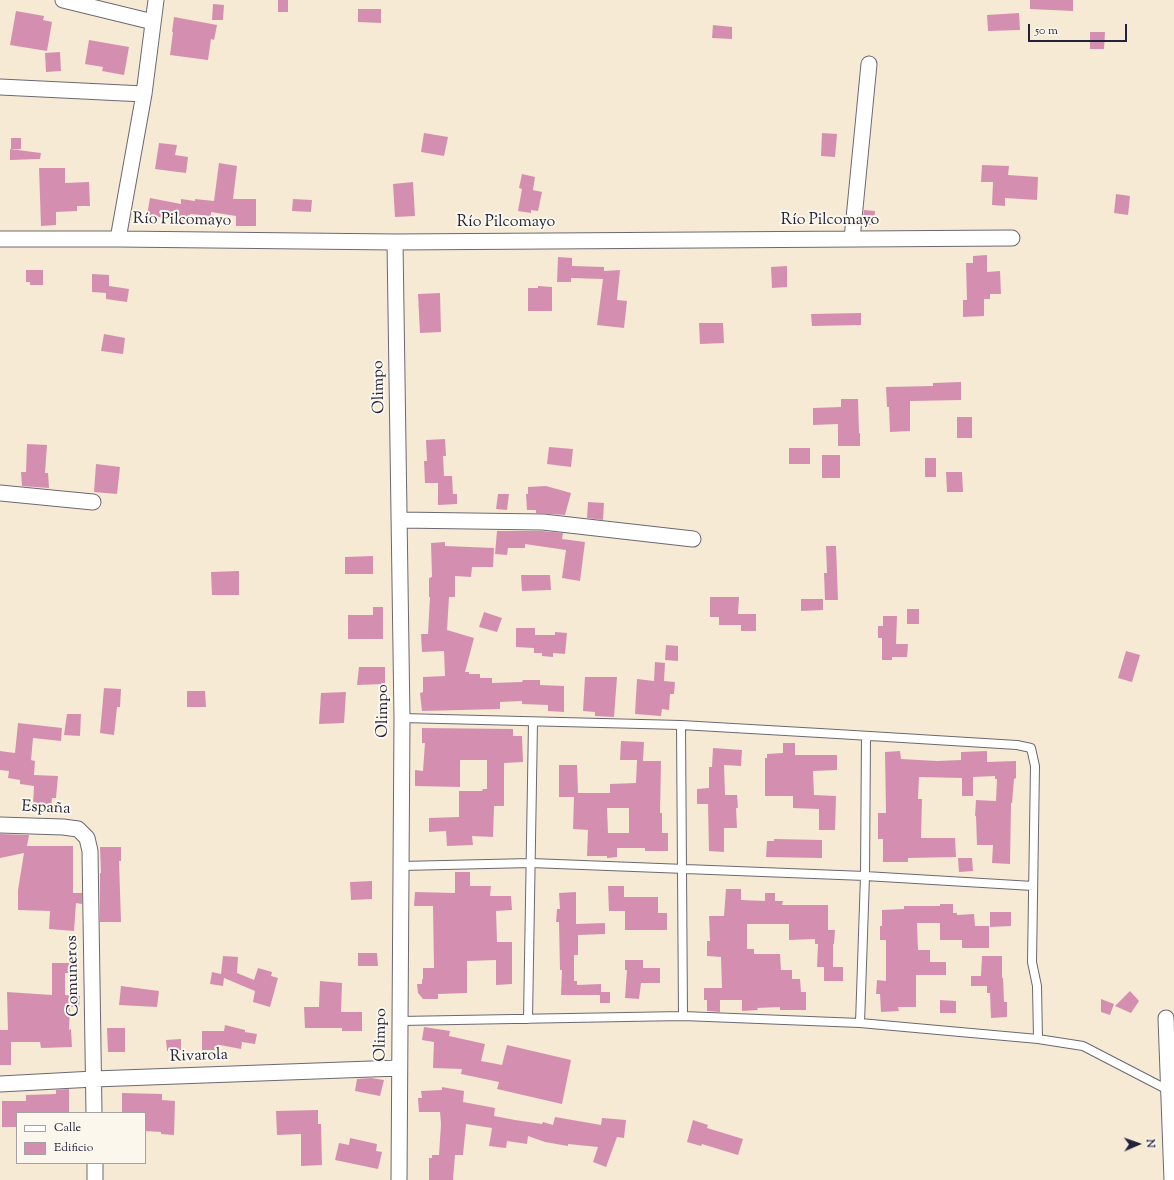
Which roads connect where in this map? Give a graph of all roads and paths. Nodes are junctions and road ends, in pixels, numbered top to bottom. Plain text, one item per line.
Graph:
1 (63, 0) edge
2 (156, 0) edge
3 (153, 22) junction
4 (869, 64) dead end
5 (0, 87) edge
6 (144, 94) junction
7 (1012, 238) dead end
8 (0, 239) edge
9 (118, 239) junction
10 (852, 239) junction
11 (396, 242) junction
12 (0, 493) edge
13 (94, 502) dead end
14 (400, 520) junction
15 (693, 539) dead end
16 (402, 718) junction
17 (533, 722) junction
18 (681, 725) junction
19 (866, 736) junction
20 (0, 825) edge
21 (87, 838) joint
22 (531, 863) junction
23 (401, 866) junction
24 (682, 868) junction
25 (865, 876) junction
26 (1033, 886) junction
27 (683, 1016) junction
28 (1166, 1018) dead end
29 (528, 1019) junction
30 (400, 1021) junction
31 (860, 1023) junction
32 (1038, 1039) junction
33 (399, 1068) junction
34 (94, 1079) junction
35 (0, 1084) edge
36 (1168, 1090) junction
37 (94, 1112) edge
38 (95, 1164) edge
39 (95, 1180) edge
40 (399, 1180) edge
41 (1172, 1180) edge

1 - 3 street
2 - 3 street
3 - 6 street
4 - 10 street
5 - 6 street
6 - 9 street
7 - 10 street, Río Pilcomayo
8 - 9 street, Río Pilcomayo
9 - 11 street, Río Pilcomayo
10 - 11 street, Río Pilcomayo
11 - 14 street, Olimpo
12 - 13 street
14 - 15 street
14 - 16 street, Olimpo
16 - 17 lane
16 - 23 street, Olimpo
17 - 18 lane
17 - 22 lane
18 - 19 lane
18 - 24 lane
19 - 25 lane
19 - 26 lane
20 - 21 street, España
21 - 34 street, Comuneros
22 - 23 lane
22 - 24 lane
22 - 29 lane
23 - 30 street, Olimpo
24 - 25 lane
24 - 27 lane
25 - 26 lane
25 - 31 lane
26 - 32 lane
27 - 29 lane
27 - 31 lane
28 - 36 street
29 - 30 lane
30 - 33 street, Olimpo
31 - 32 lane
32 - 36 lane
33 - 34 street, Rivarola
33 - 40 street, Olimpo
34 - 35 street, Rivarola
34 - 37 street, Comuneros
36 - 41 street
38 - 39 street

